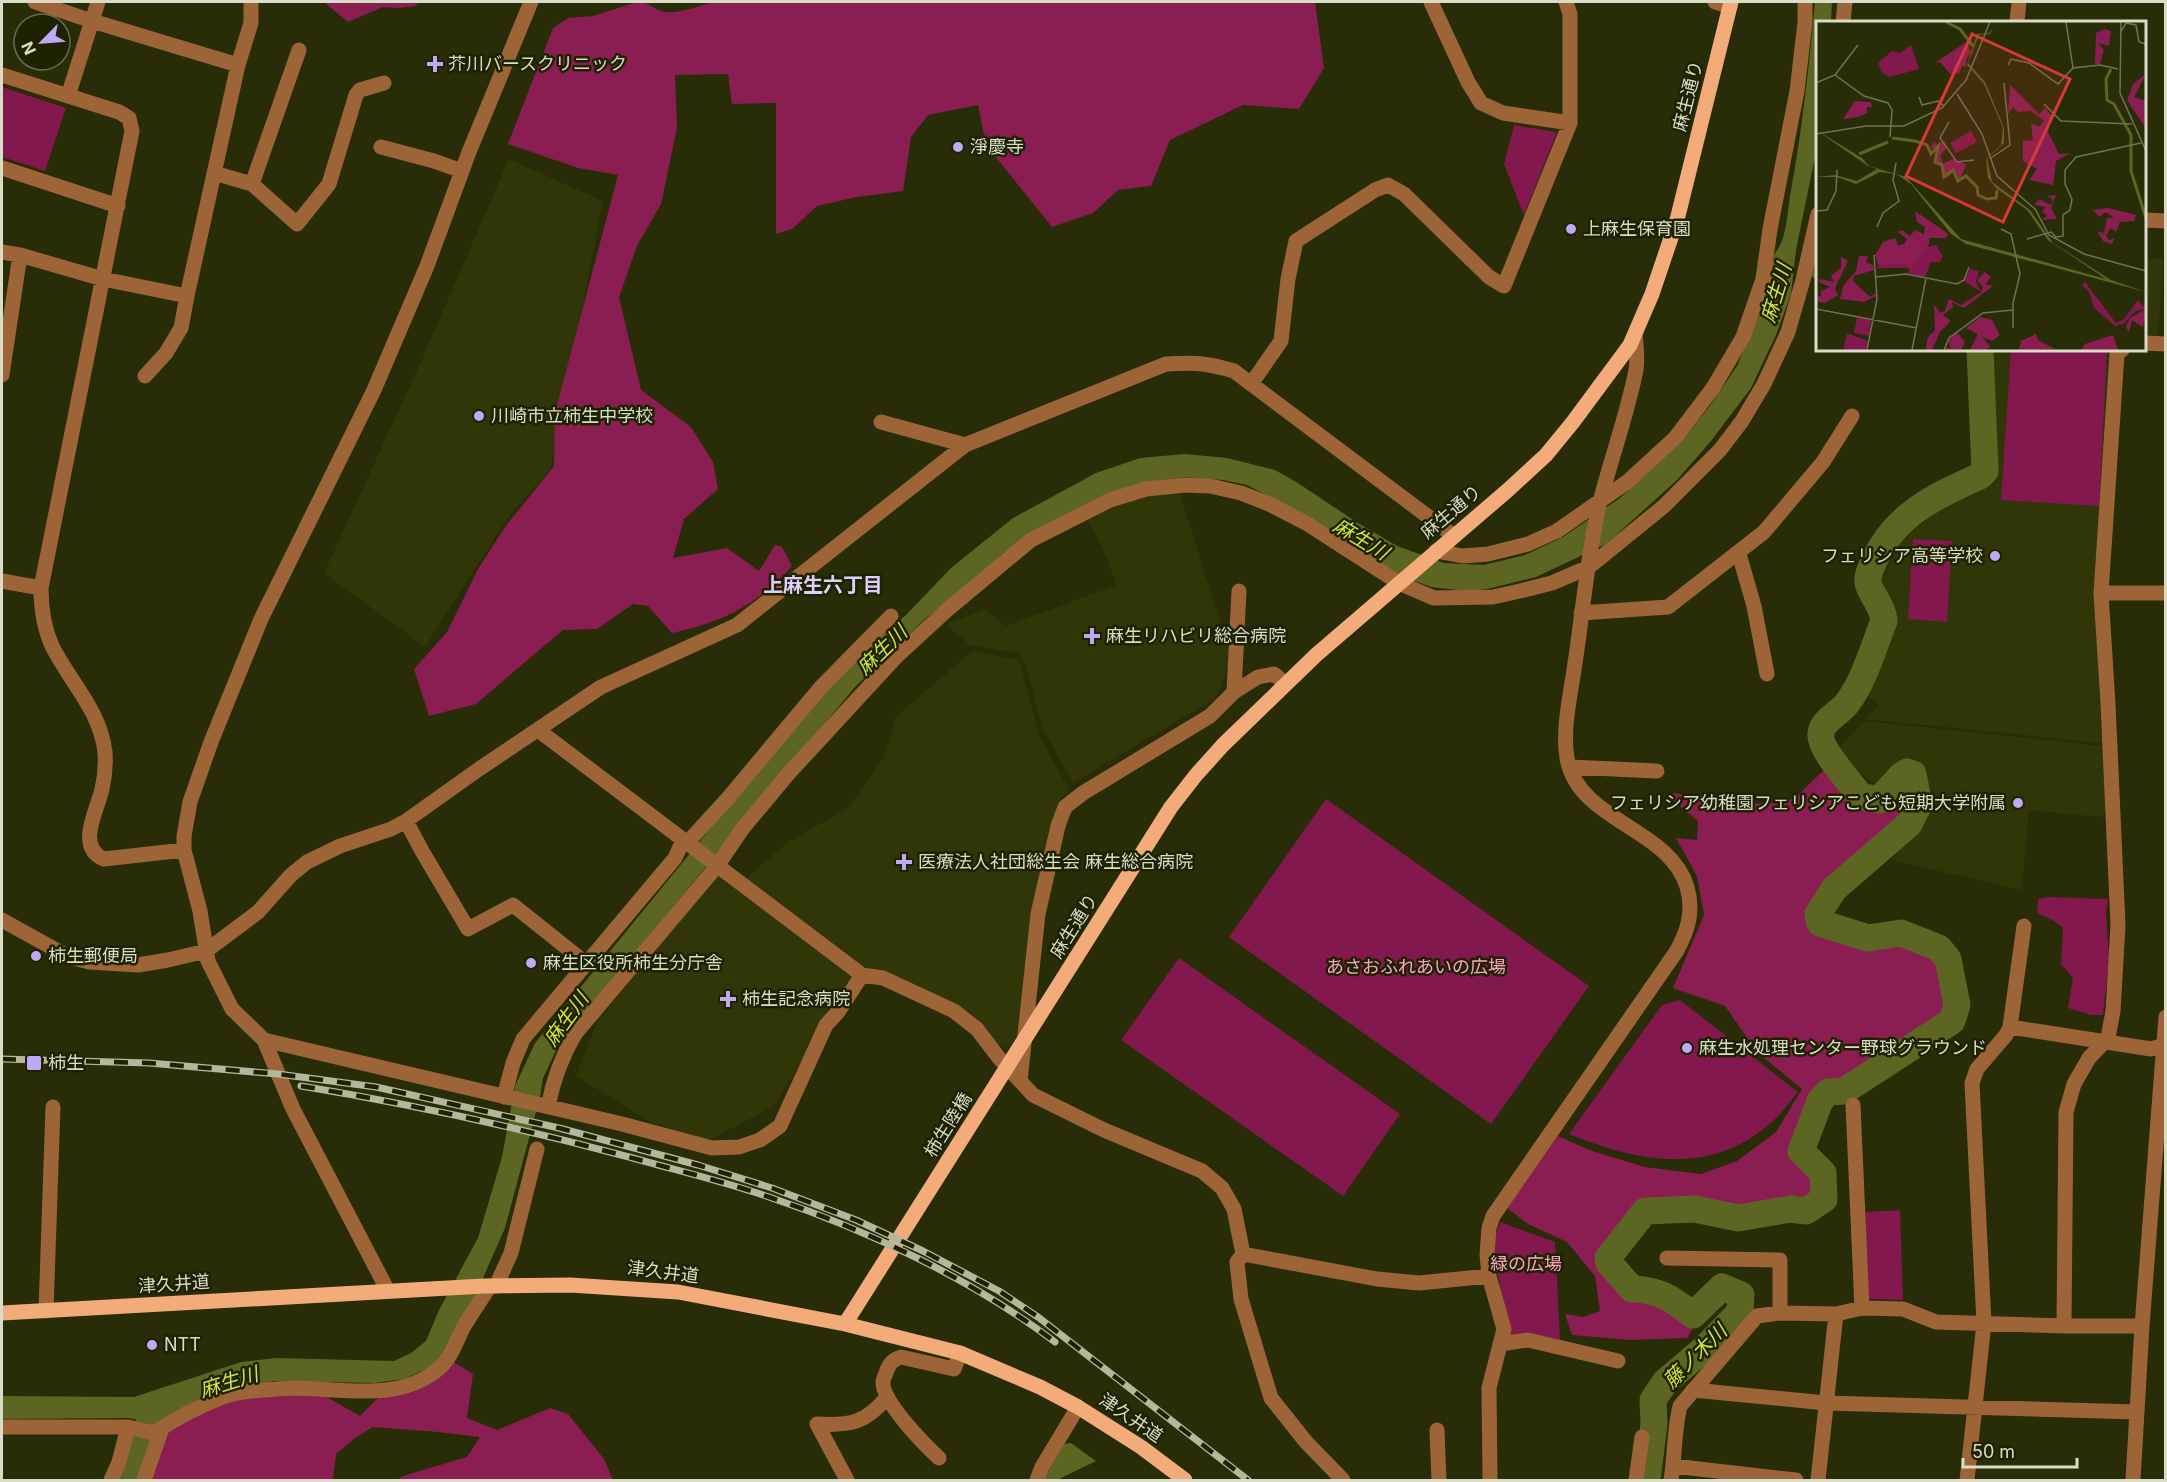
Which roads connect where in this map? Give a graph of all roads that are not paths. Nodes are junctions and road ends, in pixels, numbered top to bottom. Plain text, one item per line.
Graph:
1 (35, 2) edge
2 (98, 2) edge
3 (251, 2) edge
4 (531, 2) edge
5 (1431, 2) edge
6 (1580, 2) edge
7 (1715, 2) edge
8 (1805, 2) edge
9 (1845, 2) edge
10 (2019, 2) edge
11 (1731, 4) edge
12 (1568, 8) edge
13 (92, 21) junction
14 (1843, 21) edge
15 (2017, 21) edge
16 (299, 50) dead end
17 (238, 65) junction
18 (2, 75) edge
19 (384, 83) dead end
20 (68, 96) junction
21 (1569, 123) junction
22 (381, 147) dead end
23 (2, 168) edge
24 (462, 171) junction
25 (214, 173) junction
26 (252, 184) junction
27 (118, 206) junction
28 (2146, 220) edge
29 (2166, 221) edge
30 (1816, 223) edge
31 (2, 252) edge
32 (20, 255) junction
33 (103, 279) junction
34 (187, 296) junction
35 (1635, 334) junction
36 (2146, 343) edge
37 (2166, 344) edge
38 (2121, 351) edge
39 (2, 375) edge
40 (145, 376) dead end
41 (1251, 384) junction
42 (1852, 416) dead end
43 (881, 422) dead end
44 (965, 445) junction
45 (1599, 506) junction
46 (1454, 536) junction
47 (1436, 550) junction
48 (1738, 554) junction
49 (1590, 560) junction
50 (2, 580) edge
51 (1399, 583) junction
52 (41, 588) junction
53 (1239, 591) dead end
54 (2101, 593) junction
55 (2166, 593) edge
56 (1581, 613) junction
57 (891, 616) dead end
58 (1767, 674) dead end
59 (1286, 684) junction
60 (1234, 692) junction
61 (538, 730) junction
62 (1570, 767) junction
63 (1657, 771) dead end
64 (406, 821) junction
65 (688, 843) junction
66 (184, 850) junction
67 (714, 863) junction
68 (2, 920) edge
69 (2024, 926) dead end
70 (206, 951) junction
71 (587, 964) junction
72 (862, 975) junction
73 (1045, 1008) joint
74 (2166, 1017) edge
75 (2010, 1027) junction
76 (264, 1040) junction
77 (2102, 1043) junction
78 (2163, 1046) junction
79 (1020, 1081) junction
80 (508, 1098) junction
81 (1852, 1105) dead end
82 (53, 1107) dead end
83 (547, 1107) junction
84 (537, 1149) dead end
85 (1243, 1254) junction
86 (1667, 1258) dead end
87 (1490, 1276) junction
88 (490, 1286) junction
89 (388, 1291) junction
90 (2, 1303) edge
91 (47, 1308) junction
92 (1862, 1308) junction
93 (2, 1313) edge
94 (1780, 1313) junction
95 (1836, 1314) junction
96 (1984, 1323) junction
97 (845, 1324) junction
98 (2064, 1326) junction
99 (2142, 1326) junction
100 (1500, 1344) junction
101 (960, 1353) junction
102 (1618, 1361) dead end
103 (1693, 1390) junction
104 (887, 1397) junction
105 (1826, 1403) junction
106 (1078, 1407) junction
107 (1975, 1408) junction
108 (2137, 1412) junction
109 (2, 1427) edge
110 (130, 1428) junction
111 (1437, 1430) dead end
112 (158, 1431) junction
113 (1642, 1437) dead end
114 (939, 1458) dead end
115 (1672, 1473) edge
116 (111, 1480) edge
117 (144, 1480) edge
118 (847, 1480) edge
119 (1037, 1480) edge
120 (1185, 1480) edge
121 (1344, 1480) edge
122 (1439, 1480) edge
123 (1490, 1480) edge
124 (1636, 1480) edge
125 (1796, 1480) edge
126 (1818, 1480) edge
127 (1966, 1480) edge
128 (2133, 1480) edge

1 - 13 street
2 - 13 street
3 - 17 street
4 - 24 street
5 - 21 street
6 - 12 street
7 - 11 street
8 - 45 street
9 - 14 street
10 - 15 street
11 - 35 main road, 麻生通り
12 - 21 street
13 - 17 street
13 - 20 street
16 - 26 street
17 - 25 street
18 - 20 street
19 - 26 street
20 - 27 street
21 - 41 street
22 - 24 street
23 - 27 street
24 - 66 street
25 - 26 street
25 - 34 street
27 - 33 street
28 - 29 street
30 - 49 street
31 - 32 street
32 - 33 street
32 - 39 street
33 - 34 street
33 - 52 street
34 - 40 street
35 - 45 street
35 - 46 main road, 麻生通り
36 - 37 street
38 - 54 street
41 - 44 street
41 - 46 street
42 - 48 street
43 - 44 street
44 - 61 street
45 - 47 street
45 - 49 street
46 - 47 main road, 麻生通り
47 - 51 main road, 麻生通り
48 - 56 street
48 - 58 street
49 - 51 street
49 - 56 street
50 - 52 street
51 - 59 main road, 麻生通り
51 - 67 street
52 - 66 street
53 - 60 street
54 - 55 street
54 - 77 street
56 - 62 street
57 - 65 street
59 - 60 street
59 - 73 main road, 麻生通り
60 - 79 street
61 - 64 street
61 - 65 street
62 - 63 street
62 - 87 street
64 - 70 street
64 - 71 street
65 - 67 street
65 - 71 street
66 - 70 street
67 - 72 street
67 - 83 street
68 - 70 street
69 - 75 street
70 - 76 street
71 - 80 street
72 - 79 street
72 - 83 street
73 - 97 main road, 柿生陸橋
74 - 78 street
75 - 77 street
75 - 96 street
76 - 80 street
76 - 89 street
77 - 78 street
77 - 98 street
78 - 99 street
79 - 85 street
80 - 83 street
81 - 92 street
82 - 91 street
84 - 88 street
85 - 87 street
85 - 121 street
86 - 94 street
87 - 100 street
88 - 89 main road, 津久井道
88 - 97 main road, 津久井道
88 - 112 street
89 - 91 main road, 津久井道
90 - 91 main road, 津久井道
91 - 93 main road, 津久井道
92 - 95 street
92 - 96 street
94 - 95 street
94 - 103 street
95 - 105 street
96 - 98 street
96 - 107 street
97 - 101 main road, 津久井道
98 - 99 street
99 - 108 street
100 - 102 street
100 - 123 street
101 - 104 street
101 - 106 main road, 津久井道
103 - 105 street
103 - 115 street
104 - 114 street
104 - 118 street
105 - 107 street
105 - 126 street
106 - 119 street
106 - 120 main road, 津久井道
107 - 108 street
107 - 127 street
108 - 128 street
109 - 110 street
110 - 112 street
110 - 116 street
111 - 122 street
112 - 117 street
113 - 124 street
115 - 125 street

